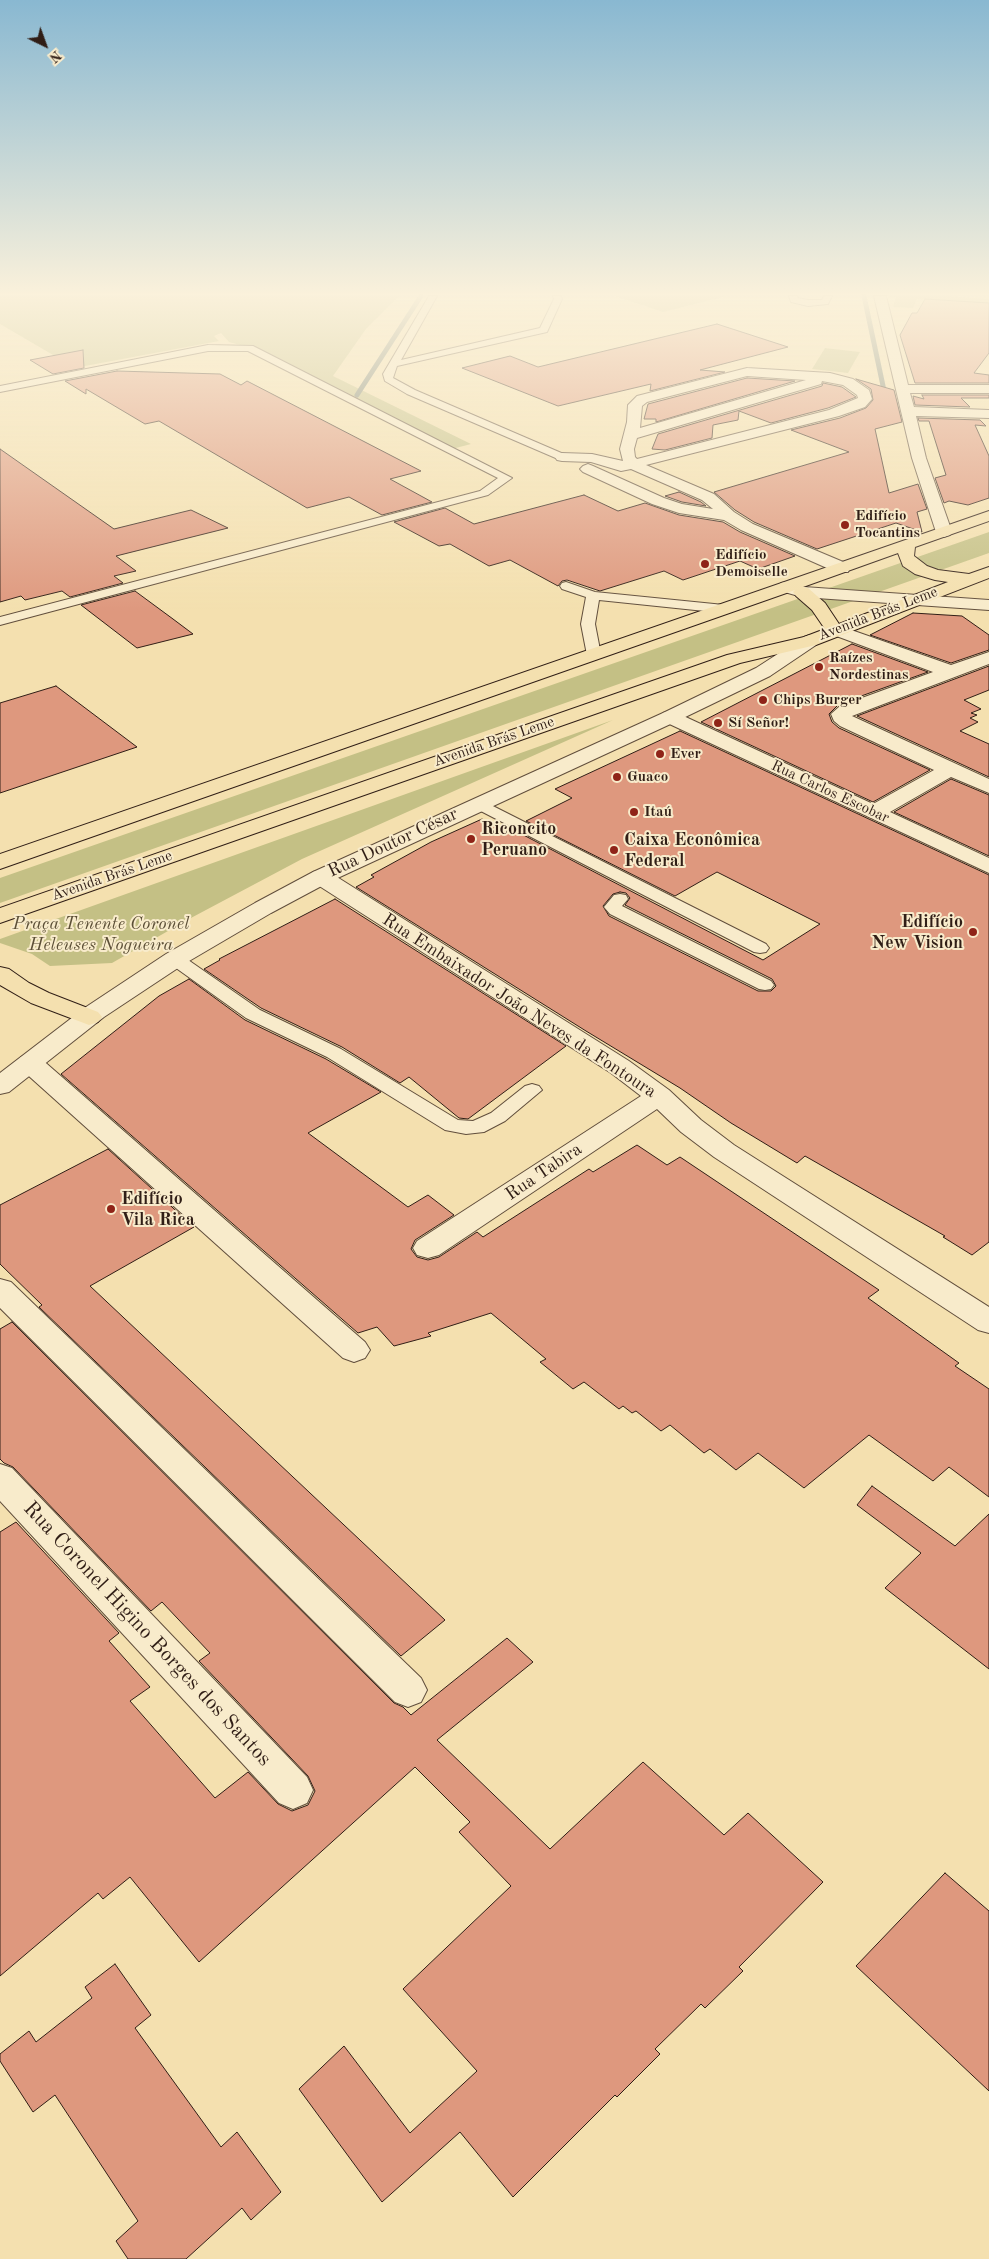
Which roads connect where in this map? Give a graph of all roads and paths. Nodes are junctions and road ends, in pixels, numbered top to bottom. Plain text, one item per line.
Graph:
1 (355, 401) edge
2 (435, 401) edge
3 (638, 401) edge
4 (754, 401) edge
5 (863, 401) edge
6 (906, 401) edge
7 (908, 411) junction
8 (989, 414) edge
9 (666, 440) dead end
10 (629, 442) junction
11 (562, 457) junction
12 (627, 465) junction
13 (616, 482) junction
14 (728, 515) junction
15 (989, 516) edge
16 (944, 532) junction
17 (907, 545) junction
18 (842, 568) junction
19 (989, 572) edge
20 (969, 579) junction
21 (566, 586) dead end
22 (795, 590) junction
23 (593, 595) junction
24 (914, 601) junction
25 (989, 605) edge
26 (724, 609) junction
27 (0, 620) edge
28 (836, 631) junction
29 (810, 641) junction
30 (594, 655) junction
31 (989, 658) edge
32 (951, 672) junction
33 (670, 717) junction
34 (951, 770) junction
35 (989, 787) edge
36 (473, 807) junction
37 (874, 812) junction
38 (539, 847) dead end
39 (557, 857) dead end
40 (0, 862) edge
41 (989, 866) edge
42 (321, 877) junction
43 (0, 916) edge
44 (760, 948) dead end
45 (175, 959) junction
46 (0, 974) edge
47 (764, 985) dead end
48 (89, 1017) junction
49 (30, 1063) junction
50 (0, 1086) edge
51 (532, 1090) dead end
52 (659, 1096) junction
53 (428, 1248) dead end
54 (0, 1290) edge
55 (989, 1322) edge
56 (354, 1350) dead end
57 (0, 1478) edge
58 (408, 1690) dead end
59 (293, 1790) dead end

1 - 27 lane
2 - 11 lane
3 - 10 street
4 - 10 street
5 - 12 street
6 - 7 street
7 - 8 street
7 - 16 street
9 - 10 street
10 - 12 street
11 - 12 street
11 - 13 street
12 - 13 street
12 - 14 street
13 - 14 street
14 - 18 street
15 - 16 main road
16 - 17 main road
17 - 18 main road
17 - 20 main road
18 - 22 main road
19 - 20 main road, Avenida Brás Leme
20 - 24 main road, Avenida Brás Leme
21 - 23 lane
22 - 24 street
22 - 26 main road
22 - 28 main road
23 - 26 lane
23 - 30 lane
24 - 25 street
24 - 28 main road, Avenida Brás Leme
26 - 30 main road
28 - 29 main road, Avenida Brás Leme
28 - 32 street
29 - 33 street, Rua Doutor César
29 - 43 main road, Avenida Brás Leme
30 - 40 main road
31 - 32 street
32 - 34 street
33 - 36 street, Rua Doutor César
33 - 37 street, Rua Carlos Escobar
34 - 35 street
34 - 37 street
36 - 38 lane
36 - 42 street, Rua Doutor César
36 - 44 lane
37 - 41 street, Rua Carlos Escobar
39 - 47 lane
42 - 45 street, Rua Doutor César
42 - 52 street, Rua Embaixador João Neves da Fontoura
45 - 48 street, Rua Doutor César
45 - 51 lane
46 - 48 main road
48 - 49 street, Rua Doutor César
49 - 50 street, Rua Doutor César
49 - 56 street
52 - 53 street, Rua Tabira
52 - 55 street, Rua Embaixador João Neves da Fontoura
54 - 58 street
57 - 59 street, Rua Coronel Higino Borges dos Santos

